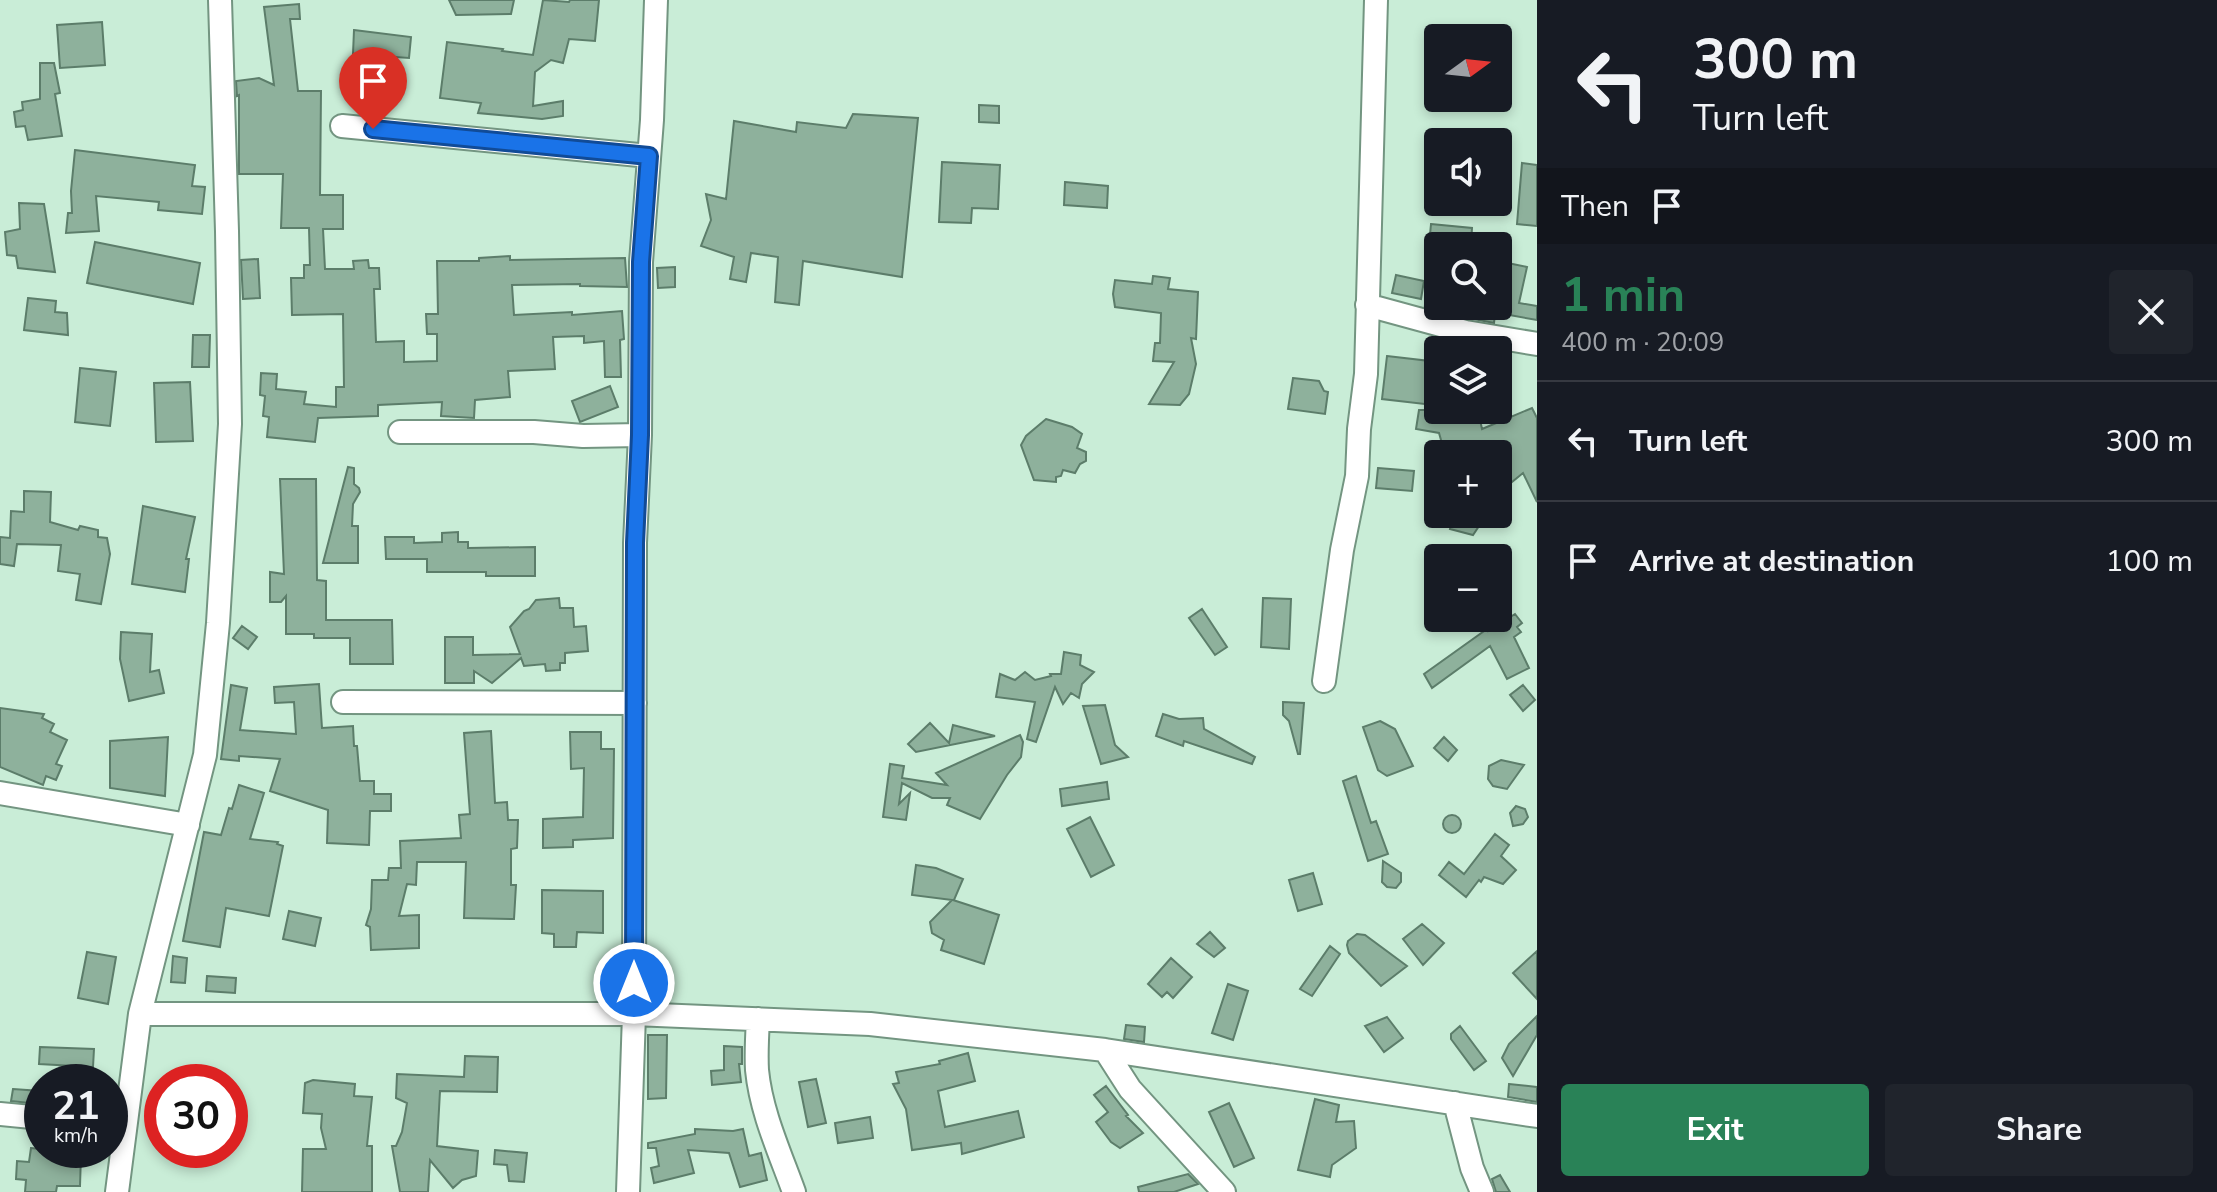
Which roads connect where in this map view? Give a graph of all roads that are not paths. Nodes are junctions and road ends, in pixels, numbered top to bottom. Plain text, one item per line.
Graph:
1 (220, 0) edge
2 (656, 0) edge
3 (1376, 0) edge
4 (342, 126) dead end
5 (649, 156) junction
6 (1367, 305) junction
7 (1537, 344) edge
8 (400, 432) dead end
9 (640, 435) junction
10 (1324, 681) dead end
11 (343, 702) dead end
12 (635, 703) junction
13 (0, 793) edge
14 (188, 825) junction
15 (140, 1014) junction
16 (634, 1014) junction
17 (758, 1019) junction
18 (1105, 1050) junction
19 (128, 1075) edge
20 (1455, 1103) junction
21 (0, 1114) edge
22 (24, 1116) edge
23 (1537, 1116) edge
24 (117, 1168) edge
25 (117, 1192) edge
26 (628, 1192) edge
27 (794, 1192) edge
28 (1224, 1192) edge
29 (1482, 1192) edge

1 - 14 street
2 - 5 street
3 - 6 street
4 - 5 street
5 - 9 street
6 - 7 street
6 - 10 street
8 - 9 street
9 - 12 street
11 - 12 street
12 - 16 street
13 - 14 street
14 - 15 street
15 - 16 street
15 - 19 street
16 - 17 street
16 - 26 street
17 - 18 street
17 - 27 street
18 - 20 street
18 - 28 street
20 - 23 street
20 - 29 street
21 - 22 street
24 - 25 street

